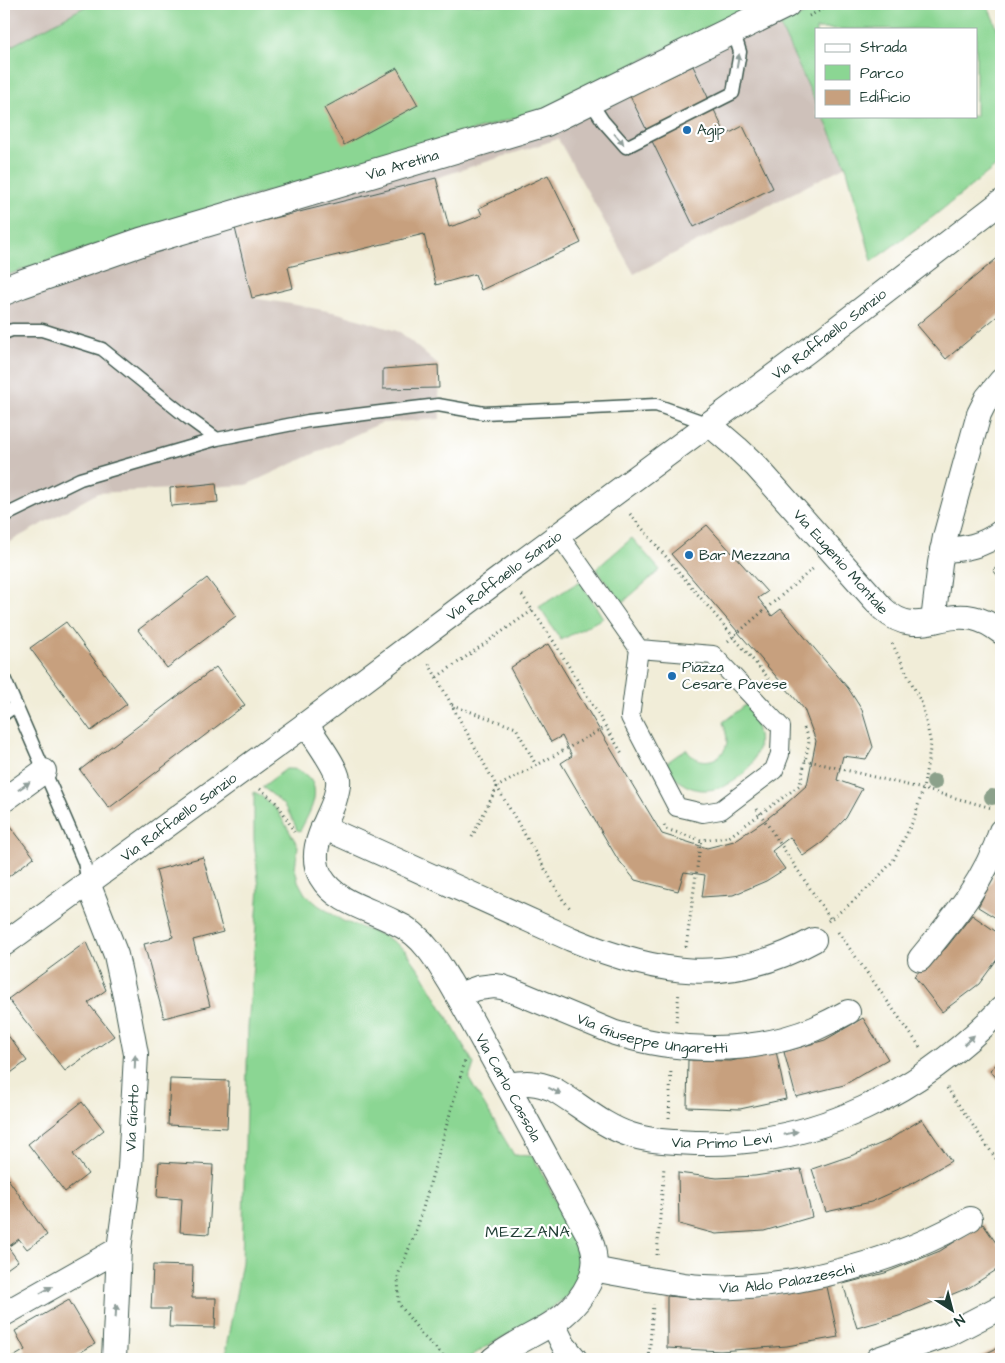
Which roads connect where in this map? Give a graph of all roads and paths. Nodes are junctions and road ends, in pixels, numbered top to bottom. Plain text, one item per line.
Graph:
1 (833, 4) edge
2 (797, 10) edge
3 (733, 30) junction
4 (590, 101) junction
5 (1001, 202) edge
6 (4, 291) edge
7 (4, 333) edge
8 (1001, 381) edge
9 (709, 424) junction
10 (217, 439) junction
11 (630, 514) dead end
12 (4, 516) edge
13 (1001, 532) edge
14 (559, 535) junction
15 (942, 550) junction
16 (832, 552) junction
17 (522, 594) dead end
18 (533, 610) junction
19 (933, 621) junction
20 (1001, 632) edge
21 (733, 636) junction
22 (890, 640) dead end
23 (639, 649) junction
24 (714, 655) junction
25 (429, 664) dead end
26 (437, 677) junction
27 (4, 678) edge
28 (775, 686) dead end
29 (16, 705) junction
30 (451, 705) junction
31 (4, 714) edge
32 (630, 717) junction
33 (306, 724) junction
34 (802, 724) dead end
35 (606, 727) junction
36 (780, 754) junction
37 (806, 760) junction
38 (626, 761) dead end
39 (536, 765) junction
40 (44, 771) junction
41 (255, 786) dead end
42 (497, 787) junction
43 (923, 789) junction
44 (744, 792) junction
45 (4, 800) edge
46 (992, 808) dead end
47 (703, 813) junction
48 (761, 814) junction
49 (661, 820) dead end
50 (323, 827) junction
51 (1001, 831) edge
52 (296, 835) dead end
53 (472, 837) dead end
54 (701, 840) junction
55 (88, 883) junction
56 (573, 912) dead end
57 (830, 920) junction
58 (819, 932) joint
59 (4, 944) edge
60 (920, 960) dead end
61 (682, 970) junction
62 (458, 995) junction
63 (1001, 1009) edge
64 (848, 1012) dead end
65 (672, 1045) junction
66 (466, 1058) dead end
67 (934, 1068) junction
68 (508, 1085) junction
69 (666, 1142) junction
70 (1001, 1166) edge
71 (970, 1219) dead end
72 (119, 1248) junction
73 (594, 1269) junction
74 (655, 1280) junction
75 (1001, 1306) edge
76 (4, 1314) edge
77 (553, 1324) junction
78 (114, 1359) edge
79 (447, 1359) edge
80 (493, 1359) edge
81 (575, 1359) edge
82 (649, 1359) edge
83 (878, 1359) edge

1 - 2 path
2 - 3 street, Via Aretina
3 - 4 street, Via Aretina
4 -> 3 lane
4 - 6 street, Via Aretina
5 - 9 street, Via Raffaello Sanzio
7 - 10 lane
8 - 15 street
9 - 10 lane
9 - 14 street, Via Raffaello Sanzio
9 - 16 street, Via Eugenio Montale
10 - 12 lane
11 - 21 path
13 - 15 street
14 - 23 street
14 - 33 street, Via Raffaello Sanzio
15 - 19 street
16 - 19 street, Via Eugenio Montale
16 - 21 path
17 - 18 path
18 - 26 path
18 - 35 path
19 - 20 street, Via Eugenio Montale
21 - 24 path
21 - 28 path
22 - 43 path
23 - 24 street
23 - 32 street
24 - 36 street
25 - 26 path
26 - 30 path
27 - 29 lane
29 - 31 lane
29 - 40 lane
30 - 39 path
30 - 42 path
32 - 35 path
32 - 47 street
33 - 50 street, Via Carlo Cassola
33 - 55 street, Via Raffaello Sanzio
34 - 37 path
35 - 38 path
35 - 39 path
36 - 37 path
36 - 44 street
37 - 43 path
37 - 48 path
39 - 42 path
45 -> 40 street
40 - 55 lane
41 - 52 path
42 - 53 path
42 - 56 path
43 - 46 path
43 - 57 path
44 - 47 street
44 - 48 path
47 - 54 path
48 - 54 path
48 - 57 path
49 - 54 path
50 - 61 street
50 - 62 street, Via Carlo Cassola
51 - 60 street
54 - 61 path
55 - 59 street, Via Raffaello Sanzio
72 -> 55 street, Via Giotto
57 - 58 path
57 - 67 path
58 - 61 street
61 - 65 path
62 - 65 street, Via Giuseppe Ungaretti
62 - 68 street, Via Carlo Cassola
67 -> 63 street, Via Primo Levi
64 - 65 street, Via Giuseppe Ungaretti
65 - 69 path
66 - 79 path
69 -> 67 street, Via Primo Levi
67 - 70 path
68 -> 69 street, Via Primo Levi
68 - 73 street, Via Carlo Cassola
69 - 74 path
71 - 74 street, Via Aldo Palazzeschi
76 -> 72 street
78 -> 72 street, Via Giotto
73 - 74 street, Via Aldo Palazzeschi
73 - 77 street, Via Carlo Cassola
74 - 82 path
75 - 83 street
77 - 80 street, Via Carlo Cassola
77 - 81 street

